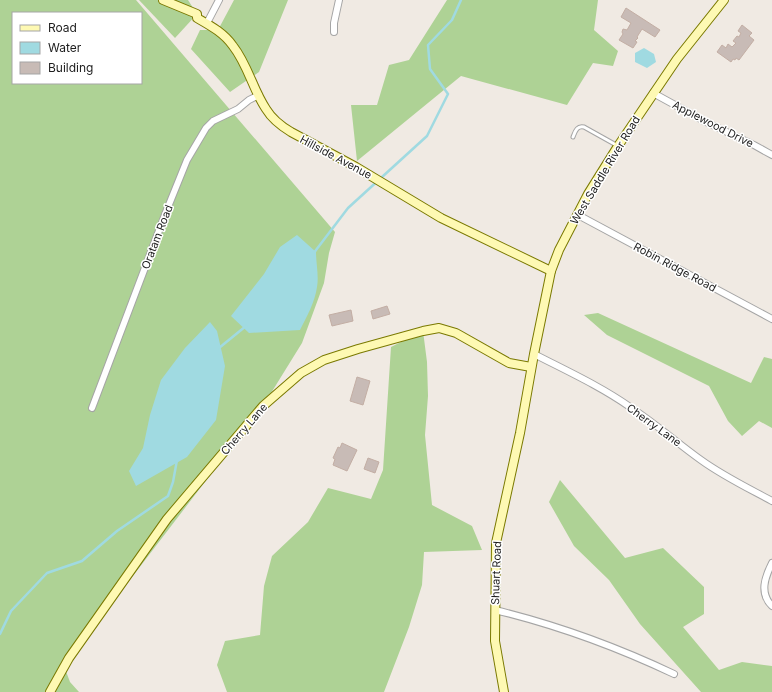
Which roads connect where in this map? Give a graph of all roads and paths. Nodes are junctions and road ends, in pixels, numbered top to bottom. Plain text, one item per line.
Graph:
1 (163, 0) edge
2 (219, 0) edge
3 (340, 0) edge
4 (724, 0) edge
5 (207, 23) junction
6 (334, 32) dead end
7 (653, 93) junction
8 (259, 95) junction
9 (573, 137) dead end
10 (618, 146) junction
11 (772, 155) edge
12 (578, 214) junction
13 (551, 271) junction
14 (772, 319) edge
15 (534, 354) junction
16 (531, 368) junction
17 (92, 408) dead end
18 (520, 432) joint
19 (772, 501) edge
20 (772, 563) edge
21 (772, 606) edge
22 (495, 610) junction
23 (674, 674) dead end
24 (50, 692) edge
25 (504, 692) edge

1 - 5 street, Hillside Avenue
2 - 5 street
3 - 6 street
4 - 7 street, West Saddle River Road
5 - 8 street, Hillside Avenue
7 - 10 street, West Saddle River Road
7 - 11 street, Applewood Drive
8 - 13 street, Hillside Avenue
8 - 17 street, Oratam Road
9 - 10 lane
10 - 12 street, West Saddle River Road
12 - 13 street, West Saddle River Road
12 - 14 street, Robin Ridge Road
13 - 15 street, West Saddle River Road
15 - 16 street, West Saddle River Road
15 - 19 street, Cherry Lane
16 - 18 street, West Saddle River Road
16 - 24 street, Cherry Lane
18 - 22 street, Shuart Road
20 - 21 street
22 - 23 street
22 - 25 street, Shuart Road

